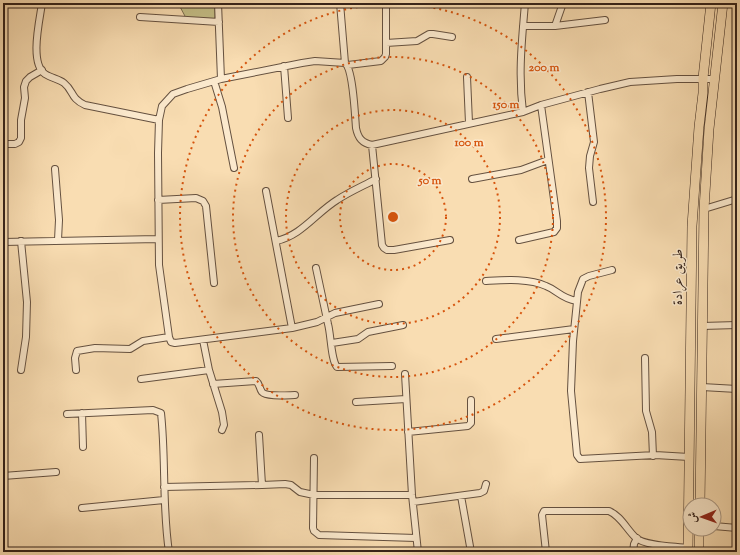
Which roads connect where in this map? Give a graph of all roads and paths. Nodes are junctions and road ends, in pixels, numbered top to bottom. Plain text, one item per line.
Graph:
1 (42, 3) edge
2 (218, 3) edge
3 (340, 3) edge
4 (386, 3) edge
5 (525, 3) edge
6 (562, 3) edge
7 (711, 3) edge
8 (723, 3) edge
9 (140, 17) dead end
10 (605, 20) dead end
11 (219, 22) junction
12 (523, 26) junction
13 (555, 26) junction
14 (452, 37) dead end
15 (386, 43) junction
16 (346, 64) junction
17 (284, 66) junction
18 (42, 70) junction
19 (467, 78) dead end
20 (703, 78) junction
21 (715, 78) junction
22 (221, 79) junction
23 (214, 81) junction
24 (588, 92) junction
25 (540, 105) junction
26 (524, 112) junction
27 (288, 118) dead end
28 (159, 120) junction
29 (469, 123) junction
30 (3, 144) edge
31 (372, 145) junction
32 (548, 160) junction
33 (234, 168) dead end
34 (55, 169) dead end
35 (376, 179) junction
36 (472, 179) dead end
37 (266, 191) dead end
38 (737, 199) edge
39 (158, 200) junction
40 (593, 202) dead end
41 (704, 209) junction
42 (158, 239) junction
43 (58, 240) junction
44 (450, 240) dead end
45 (519, 240) dead end
46 (21, 241) junction
47 (276, 241) junction
48 (3, 242) edge
49 (316, 268) dead end
50 (612, 270) dead end
51 (486, 281) dead end
52 (214, 283) dead end
53 (577, 301) junction
54 (379, 304) dead end
55 (326, 317) junction
56 (403, 325) dead end
57 (737, 325) edge
58 (702, 326) junction
59 (292, 328) junction
60 (574, 329) junction
61 (169, 337) junction
62 (496, 339) dead end
63 (203, 340) junction
64 (332, 343) junction
65 (645, 358) dead end
66 (392, 366) dead end
67 (21, 370) dead end
68 (76, 370) dead end
69 (209, 370) junction
70 (405, 374) dead end
71 (141, 379) dead end
72 (213, 384) junction
73 (702, 388) junction
74 (737, 389) edge
75 (295, 395) dead end
76 (406, 399) junction
77 (471, 400) dead end
78 (356, 402) dead end
79 (82, 413) junction
80 (67, 414) dead end
81 (222, 430) dead end
82 (408, 432) junction
83 (260, 435) dead end
84 (83, 447) dead end
85 (653, 456) junction
86 (689, 457) junction
87 (314, 458) dead end
88 (56, 472) dead end
89 (3, 476) edge
90 (486, 484) dead end
91 (262, 485) junction
92 (164, 487) junction
93 (314, 495) junction
94 (412, 495) junction
95 (461, 496) junction
96 (700, 497) edge
97 (164, 500) junction
98 (413, 502) junction
99 (82, 508) dead end
100 (722, 527) edge
101 (737, 528) edge
102 (699, 537) edge
103 (416, 538) junction
104 (637, 538) junction
105 (688, 550) edge
106 (169, 552) edge
107 (418, 552) edge
108 (472, 552) edge
109 (546, 552) edge
110 (633, 552) edge
111 (699, 552) edge

1 - 18 street
2 - 11 street
3 - 16 street
4 - 15 street
5 - 12 street
6 - 13 street
7 - 20 main road, طريق عرادة
8 - 21 main road
9 - 11 street
10 - 13 street
11 - 22 street
12 - 13 street
12 - 26 street
14 - 15 street
15 - 16 street
16 - 17 street
16 - 31 street
17 - 22 street
17 - 27 street
18 - 28 street
18 - 30 street
19 - 29 street
20 - 21 street
20 - 24 street
20 - 86 main road, طريق عرادة
21 - 41 main road
22 - 23 street
23 - 28 street
23 - 33 street
24 - 25 street
24 - 40 street
25 - 26 street
25 - 32 street
26 - 29 street
28 - 39 street
29 - 31 street
31 - 35 street
32 - 36 street
32 - 45 street
34 - 43 street
35 - 44 street
35 - 47 street
37 - 47 street
38 - 41 street
39 - 42 street
39 - 52 street
41 - 58 main road
42 - 43 street
42 - 61 street
43 - 46 street
46 - 48 street
46 - 67 street
47 - 59 street
49 - 55 street
50 - 53 street
51 - 53 street
53 - 60 street
54 - 55 street
55 - 59 street
55 - 64 street
56 - 64 street
57 - 58 street
58 - 73 main road
59 - 63 street
60 - 62 street
60 - 85 street
61 - 63 street
61 - 68 street
63 - 69 street
64 - 66 street
65 - 85 street
69 - 71 street
69 - 72 street
70 - 76 street
72 - 75 street
72 - 81 street
73 - 74 street
73 - 96 main road
76 - 78 street
76 - 82 street
77 - 82 street
79 - 80 street
79 - 84 street
79 - 92 street
82 - 94 street
83 - 91 street
85 - 86 street
86 - 105 main road, طريق عرادة
87 - 93 street
88 - 89 street
90 - 95 street
91 - 92 street
91 - 93 street
92 - 97 street
93 - 94 street
93 - 103 street
94 - 98 street
95 - 98 street
95 - 108 street
97 - 99 street
97 - 106 street
98 - 103 street
100 - 101 street
102 - 111 main road
103 - 107 street
104 - 105 street
104 - 109 street
104 - 110 street

